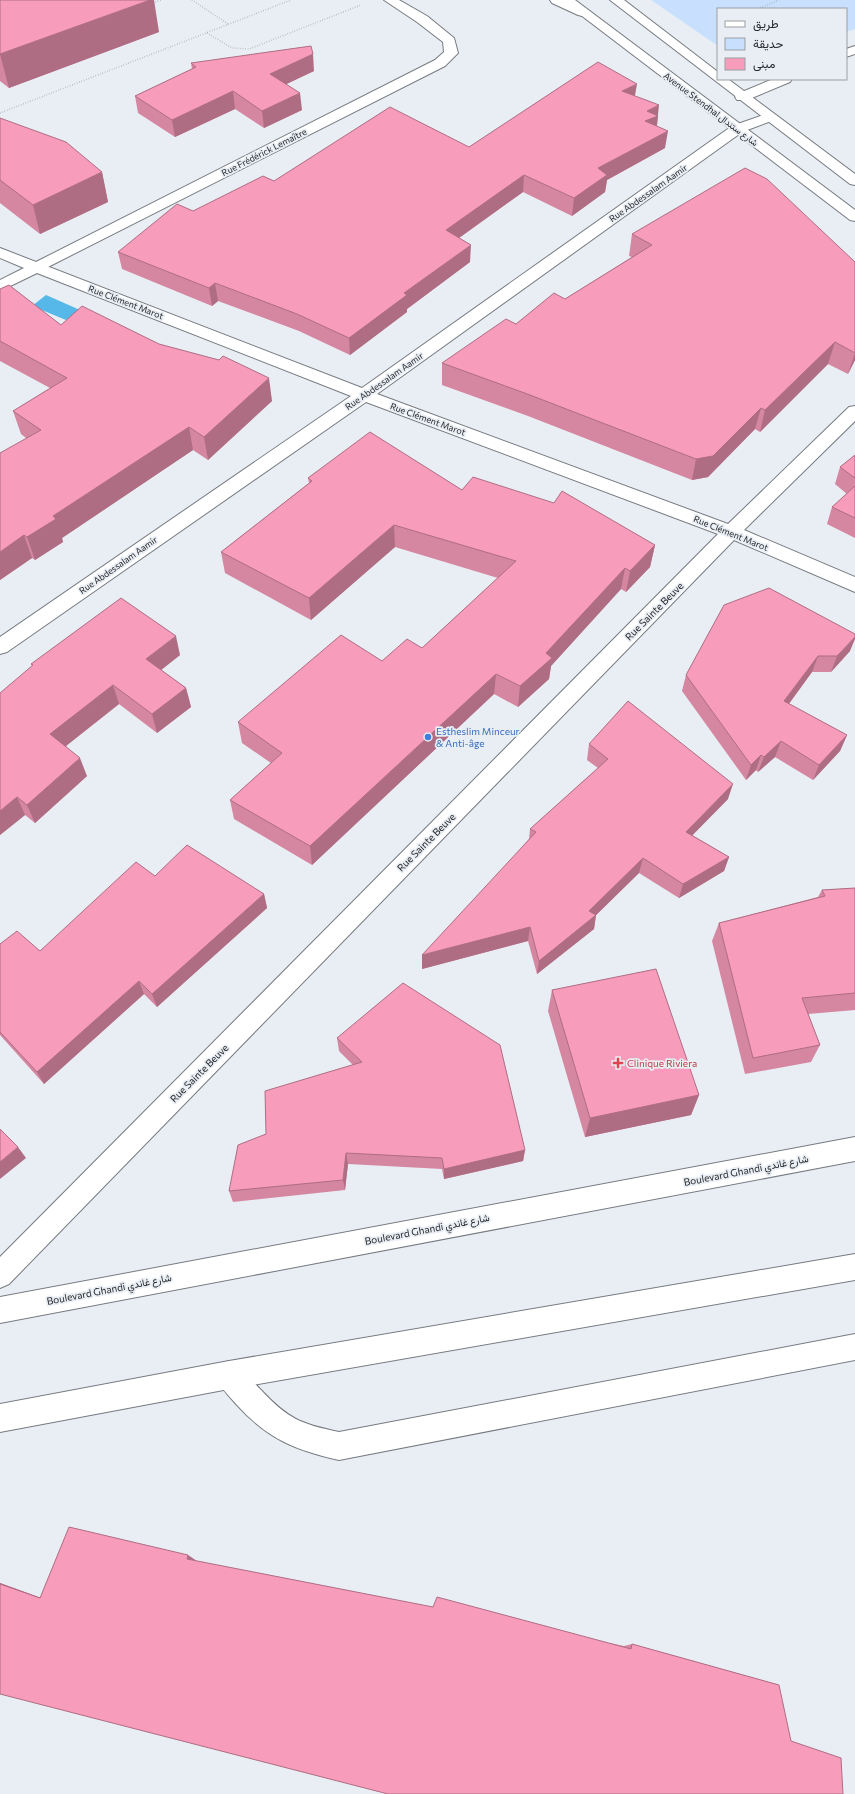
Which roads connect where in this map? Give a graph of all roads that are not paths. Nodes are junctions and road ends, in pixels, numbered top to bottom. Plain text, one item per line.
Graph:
1 (390, 0) edge
2 (556, 0) edge
3 (567, 0) edge
4 (616, 0) edge
5 (582, 12) junction
6 (717, 78) edge
7 (719, 80) edge
8 (783, 80) edge
9 (742, 97) junction
10 (769, 117) junction
11 (737, 129) junction
12 (855, 181) edge
13 (855, 217) edge
14 (0, 253) edge
15 (37, 267) junction
16 (0, 286) edge
17 (364, 395) junction
18 (855, 411) edge
19 (731, 532) junction
20 (855, 585) edge
21 (0, 647) edge
22 (855, 1149) edge
23 (854, 1271) edge
24 (0, 1275) edge
25 (0, 1310) edge
26 (855, 1346) edge
27 (229, 1375) junction
28 (0, 1418) edge

1 - 15 street, Rue Frédérick Lemaître
2 - 5 street
3 - 5 street, Avenue Stendhal شارع ستندال
4 - 6 street
5 - 11 street, Avenue Stendhal شارع ستندال
7 - 9 street
8 - 9 street
9 - 10 street
10 - 11 street, Rue Abdessalam Aamir
10 - 12 street
11 - 13 street, Avenue Stendhal شارع ستندال
11 - 17 street, Rue Abdessalam Aamir
14 - 15 street, Rue Clément Marot
15 - 16 street, Rue Frédérick Lemaître
15 - 17 street, Rue Clément Marot
17 - 19 street, Rue Clément Marot
17 - 21 street, Rue Abdessalam Aamir
18 - 19 street, Rue Sainte Beuve
19 - 20 street, Rue Clément Marot
19 - 24 street, Rue Sainte Beuve
22 - 25 street, Boulevard Ghandi شارع غاندي
23 - 27 street
26 - 27 street
27 - 28 street

